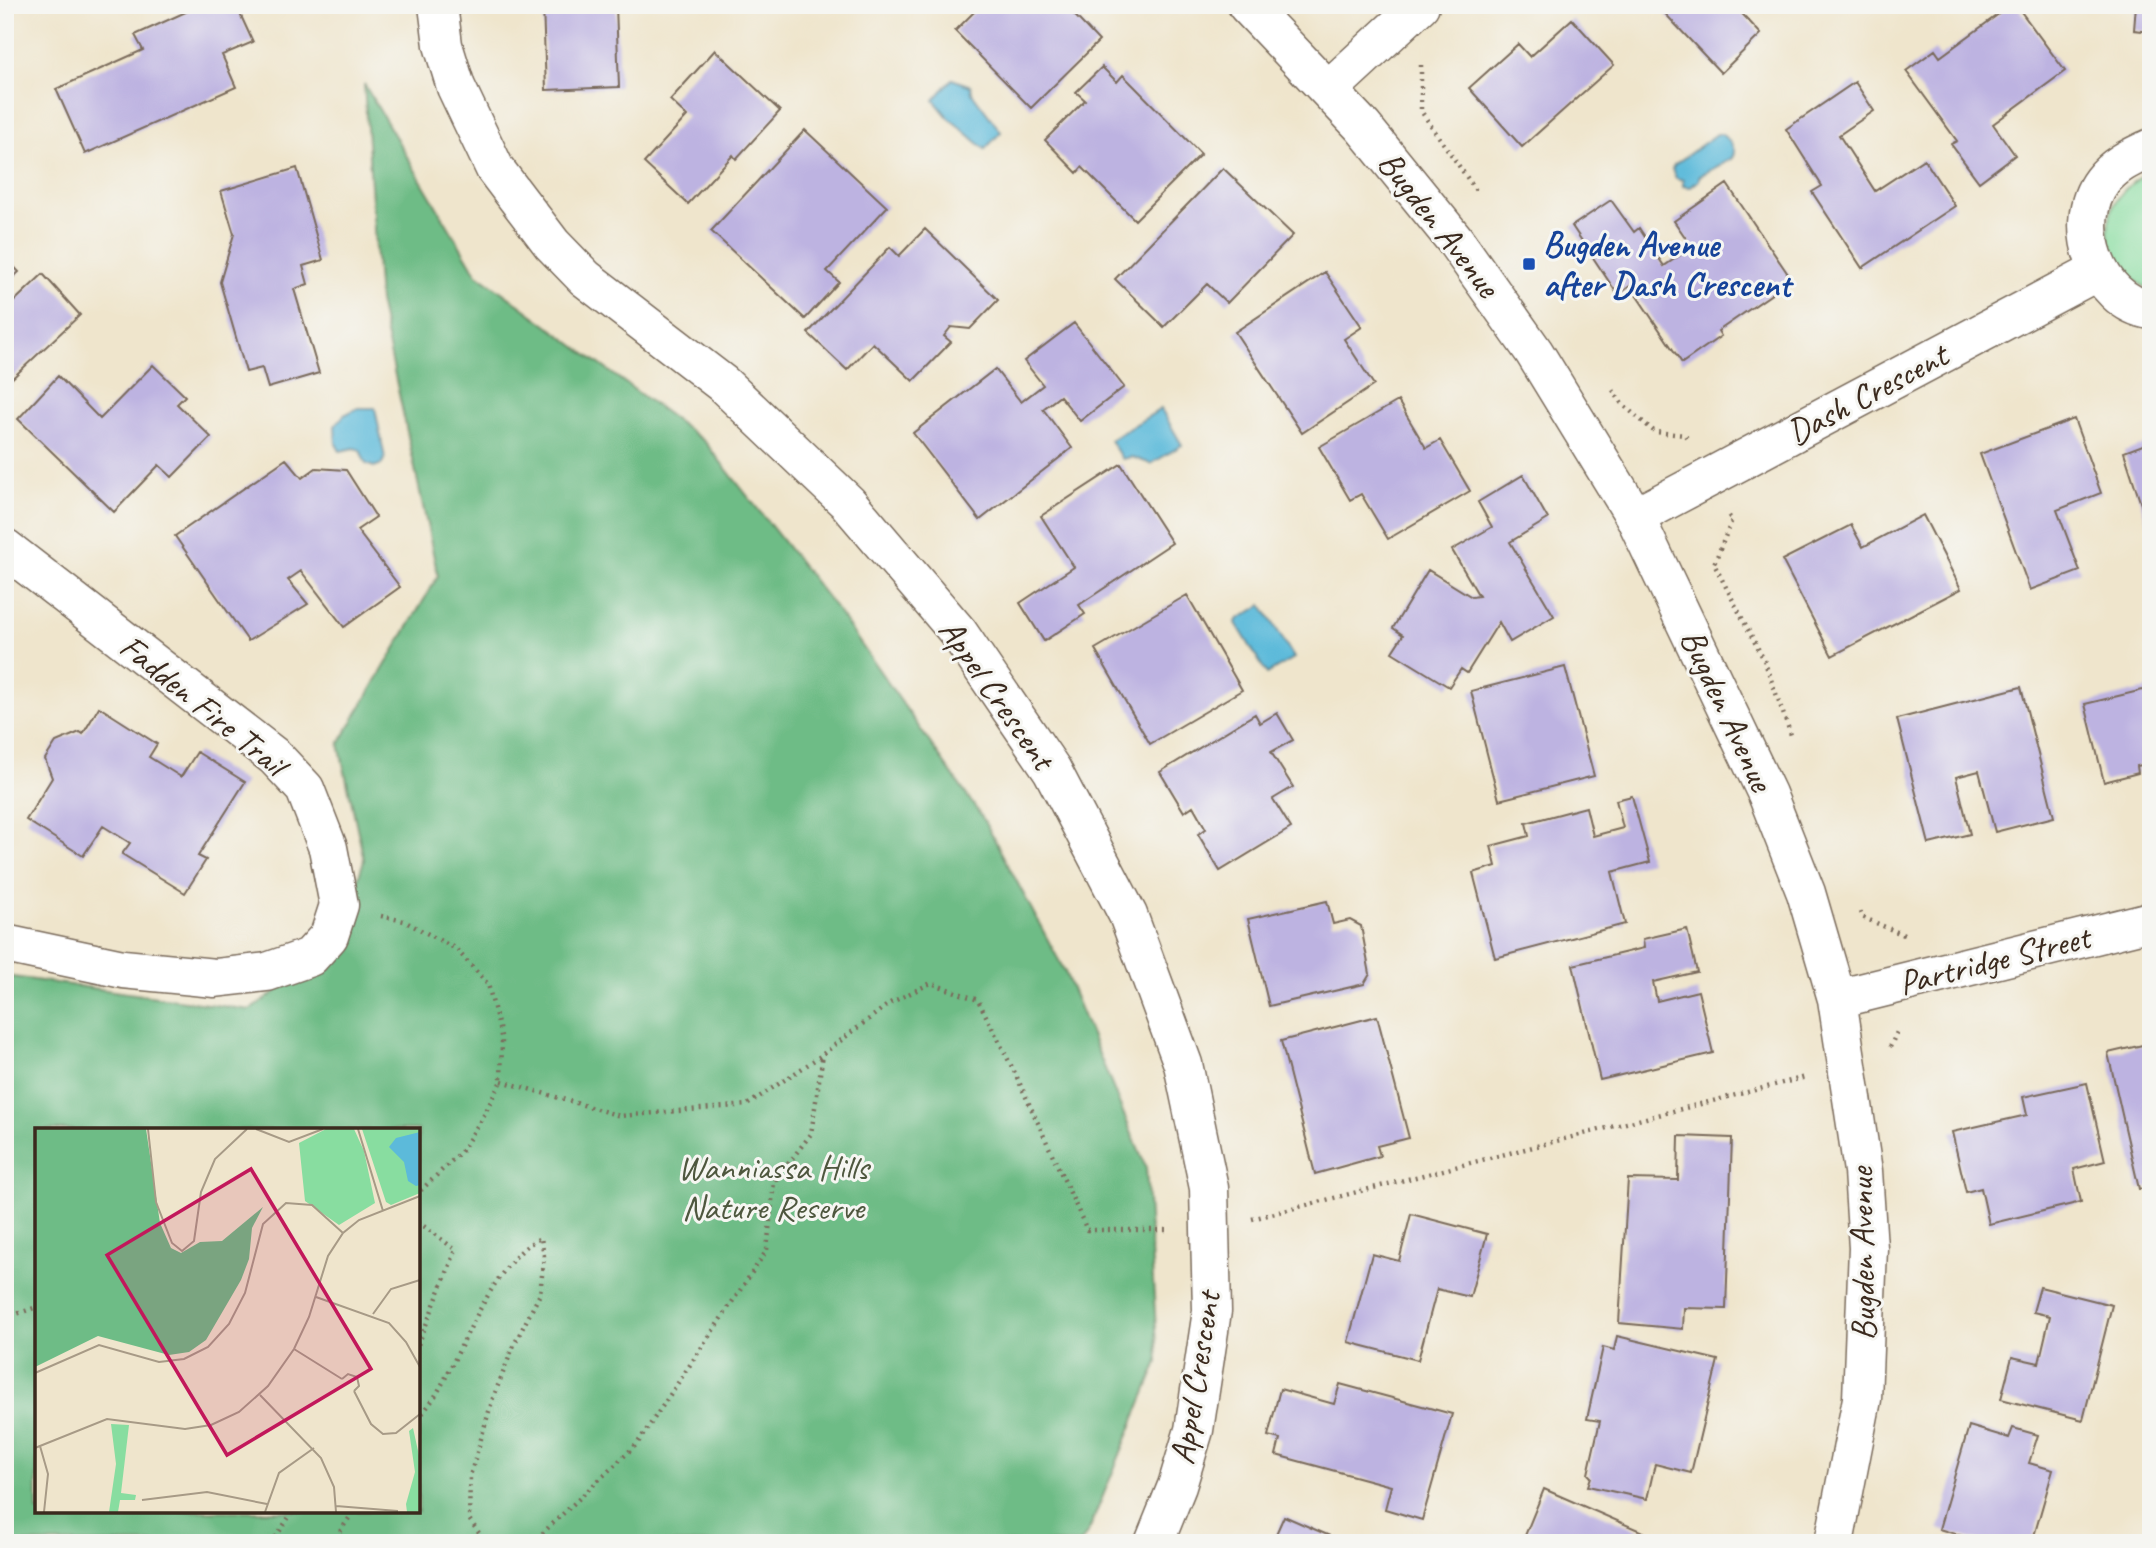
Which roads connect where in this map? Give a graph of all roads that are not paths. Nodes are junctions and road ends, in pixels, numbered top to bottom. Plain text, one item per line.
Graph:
1 (438, 5) edge
2 (1247, 5) edge
3 (1420, 5) edge
4 (1328, 90) junction
5 (2151, 148) edge
6 (2098, 271) junction
7 (2151, 310) edge
8 (1635, 517) junction
9 (5, 548) edge
10 (2151, 921) edge
11 (5, 944) edge
12 (1837, 999) junction
13 (1154, 1543) edge
14 (1834, 1543) edge

1 - 13 street, Appel Crescent
2 - 4 street, Bugden Avenue
3 - 4 street
4 - 8 street, Bugden Avenue
5 - 6 street
6 - 7 street
6 - 8 street, Dash Crescent
8 - 12 street, Bugden Avenue
9 - 11 street, Fadden Fire Trail
10 - 12 street, Partridge Street
12 - 14 street, Bugden Avenue

